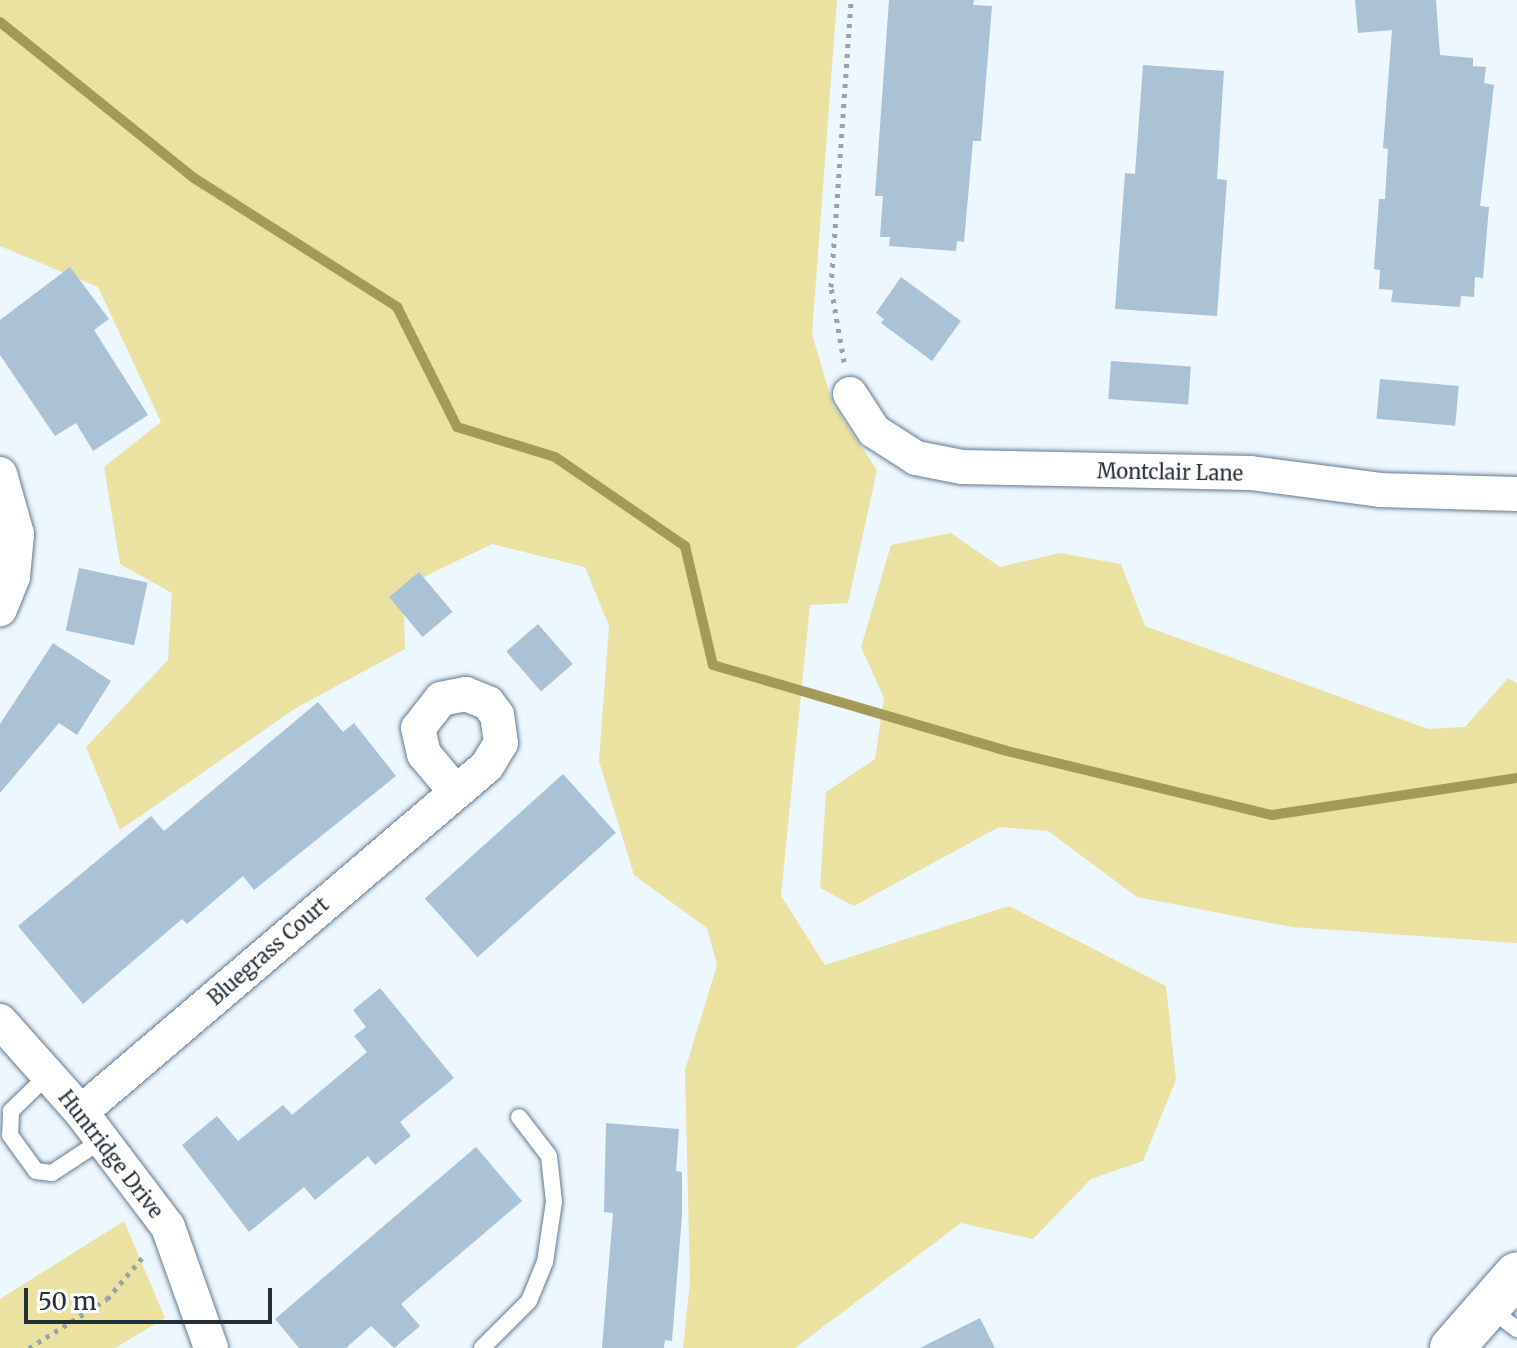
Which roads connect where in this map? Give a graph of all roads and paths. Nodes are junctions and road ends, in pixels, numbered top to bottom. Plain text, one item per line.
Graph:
1 (851, 0) edge
2 (850, 394) joint
3 (0, 474) edge
4 (1517, 494) edge
5 (0, 610) edge
6 (455, 791) dead end
7 (0, 1021) edge
8 (48, 1075) junction
9 (81, 1112) junction
10 (519, 1117) dead end
11 (102, 1140) junction
12 (168, 1227) junction
13 (1517, 1274) edge
14 (1503, 1318) edge
15 (29, 1348) edge
16 (211, 1348) edge
17 (482, 1348) edge
18 (1452, 1348) edge

1 - 2 path
2 - 4 street, Montclair Lane
3 - 5 street
6 - 9 street, Bluegrass Court
7 - 8 street, Huntridge Drive
8 - 9 street, Huntridge Drive
8 - 11 lane
9 - 11 street, Huntridge Drive
10 - 17 lane
11 - 12 street, Huntridge Drive
12 - 15 path
12 - 16 street, Huntridge Drive
13 - 14 street
14 - 18 street

